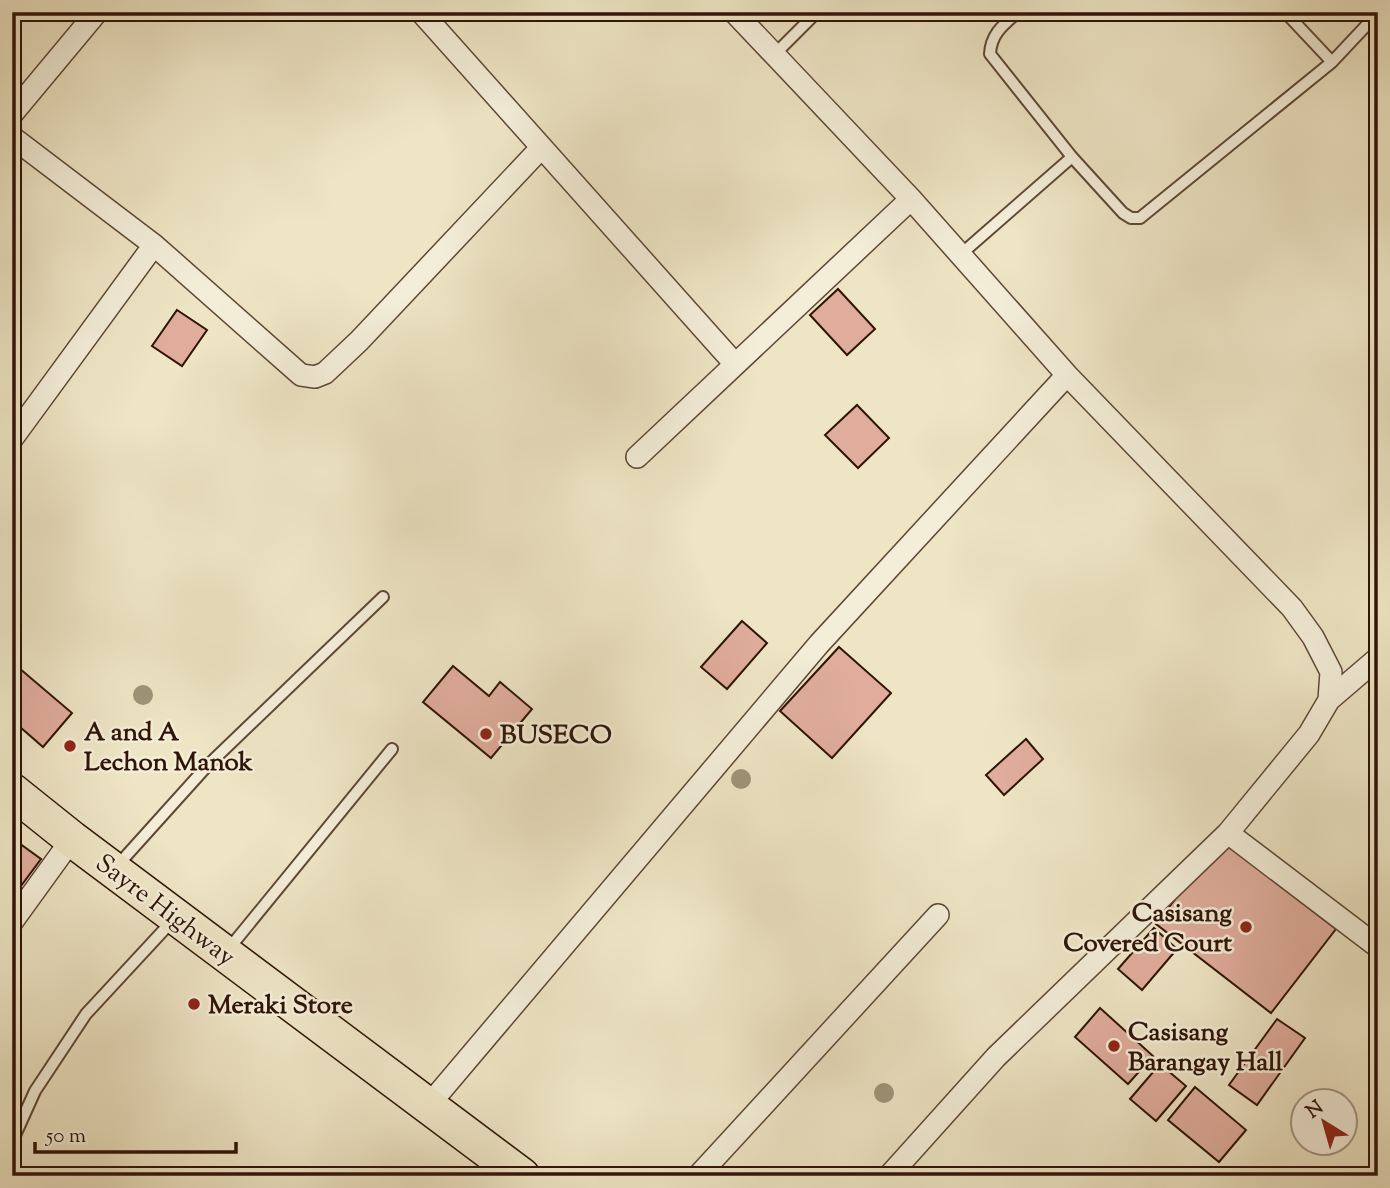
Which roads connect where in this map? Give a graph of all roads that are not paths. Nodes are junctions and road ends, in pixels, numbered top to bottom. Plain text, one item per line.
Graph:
1 (97, 12) edge
2 (421, 12) edge
3 (734, 12) edge
4 (817, 12) edge
5 (1018, 12) edge
6 (1285, 12) edge
7 (1378, 13) edge
8 (775, 54) junction
9 (1332, 62) junction
10 (12, 114) edge
11 (12, 137) edge
12 (541, 148) junction
13 (1072, 157) junction
14 (911, 200) junction
15 (154, 245) junction
16 (960, 255) junction
17 (735, 364) junction
18 (1067, 375) junction
19 (12, 439) edge
20 (637, 457) dead end
21 (383, 597) dead end
22 (1378, 658) edge
23 (1329, 700) junction
24 (392, 749) dead end
25 (12, 791) edge
26 (1228, 833) junction
27 (72, 839) junction
28 (114, 870) junction
29 (937, 915) dead end
30 (176, 917) junction
31 (12, 922) edge
32 (1378, 947) edge
33 (225, 953) junction
34 (429, 1106) junction
35 (12, 1142) edge
36 (522, 1176) edge
37 (698, 1176) edge
38 (889, 1176) edge

1 - 10 street
2 - 12 street
3 - 8 street
4 - 8 lane
5 - 13 lane
6 - 9 lane
7 - 9 lane
8 - 14 street
9 - 13 lane
11 - 15 street
12 - 15 street
12 - 17 street
13 - 16 lane
14 - 16 street
14 - 17 street
15 - 19 street
16 - 18 street
17 - 20 street
18 - 23 street
18 - 34 street
21 - 28 lane
22 - 23 street
23 - 26 street
24 - 33 lane
25 - 27 highway, Sayre Highway
26 - 32 street
26 - 38 street
27 - 28 highway, Sayre Highway
27 - 31 street
28 - 30 highway, Sayre Highway
29 - 37 street
30 - 33 highway, Sayre Highway
30 - 35 lane
33 - 34 highway, Sayre Highway
34 - 36 highway, Sayre Highway

